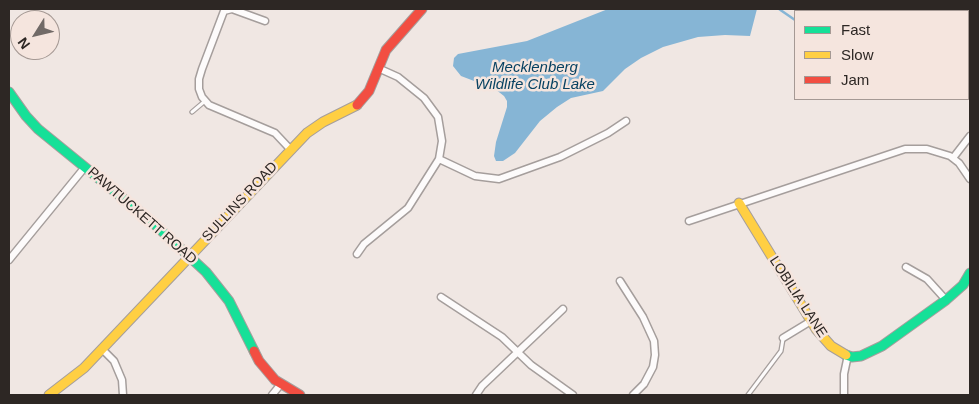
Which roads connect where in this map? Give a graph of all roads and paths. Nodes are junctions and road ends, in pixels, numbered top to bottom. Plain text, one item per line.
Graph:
1 (422, 9) edge
2 (265, 21) dead end
3 (378, 68) junction
4 (9, 92) edge
5 (205, 101) junction
6 (192, 112) dead end
7 (626, 121) dead end
8 (970, 136) edge
9 (290, 149) junction
10 (953, 158) junction
11 (439, 159) junction
12 (85, 167) junction
13 (970, 179) edge
14 (739, 203) junction
15 (689, 221) dead end
16 (357, 254) dead end
17 (189, 256) junction
18 (9, 260) edge
19 (906, 267) dead end
20 (970, 273) edge
21 (620, 281) dead end
22 (441, 297) dead end
23 (946, 300) junction
24 (563, 309) dead end
25 (811, 321) junction
26 (783, 338) joint
27 (102, 349) junction
28 (518, 352) junction
29 (848, 355) junction
30 (281, 384) junction
31 (49, 395) edge
32 (123, 395) edge
33 (272, 395) edge
34 (300, 395) edge
35 (476, 395) edge
36 (573, 395) edge
37 (633, 395) edge
38 (748, 395) edge
39 (844, 395) edge

1 - 3 street, SULLINS ROAD
2 - 5 street
3 - 9 street, SULLINS ROAD
3 - 11 street
4 - 12 street, PAWTUCKETT ROAD
5 - 6 lane
5 - 9 street
7 - 11 street
8 - 10 street
9 - 17 street, SULLINS ROAD
10 - 13 street
10 - 14 street
11 - 16 street
12 - 17 street, PAWTUCKETT ROAD
12 - 18 street
14 - 15 street
14 - 25 street, LOBILIA LANE
17 - 27 street, SULLINS ROAD
17 - 30 street, PAWTUCKETT ROAD
19 - 23 street
20 - 23 street
21 - 37 street
22 - 28 street
23 - 29 street
24 - 28 street
25 - 26 street
25 - 29 street, LOBILIA LANE
26 - 38 lane
27 - 31 street, SULLINS ROAD
27 - 32 street
28 - 35 street
28 - 36 street
29 - 39 street
30 - 33 street
30 - 34 street, PAWTUCKETT ROAD

